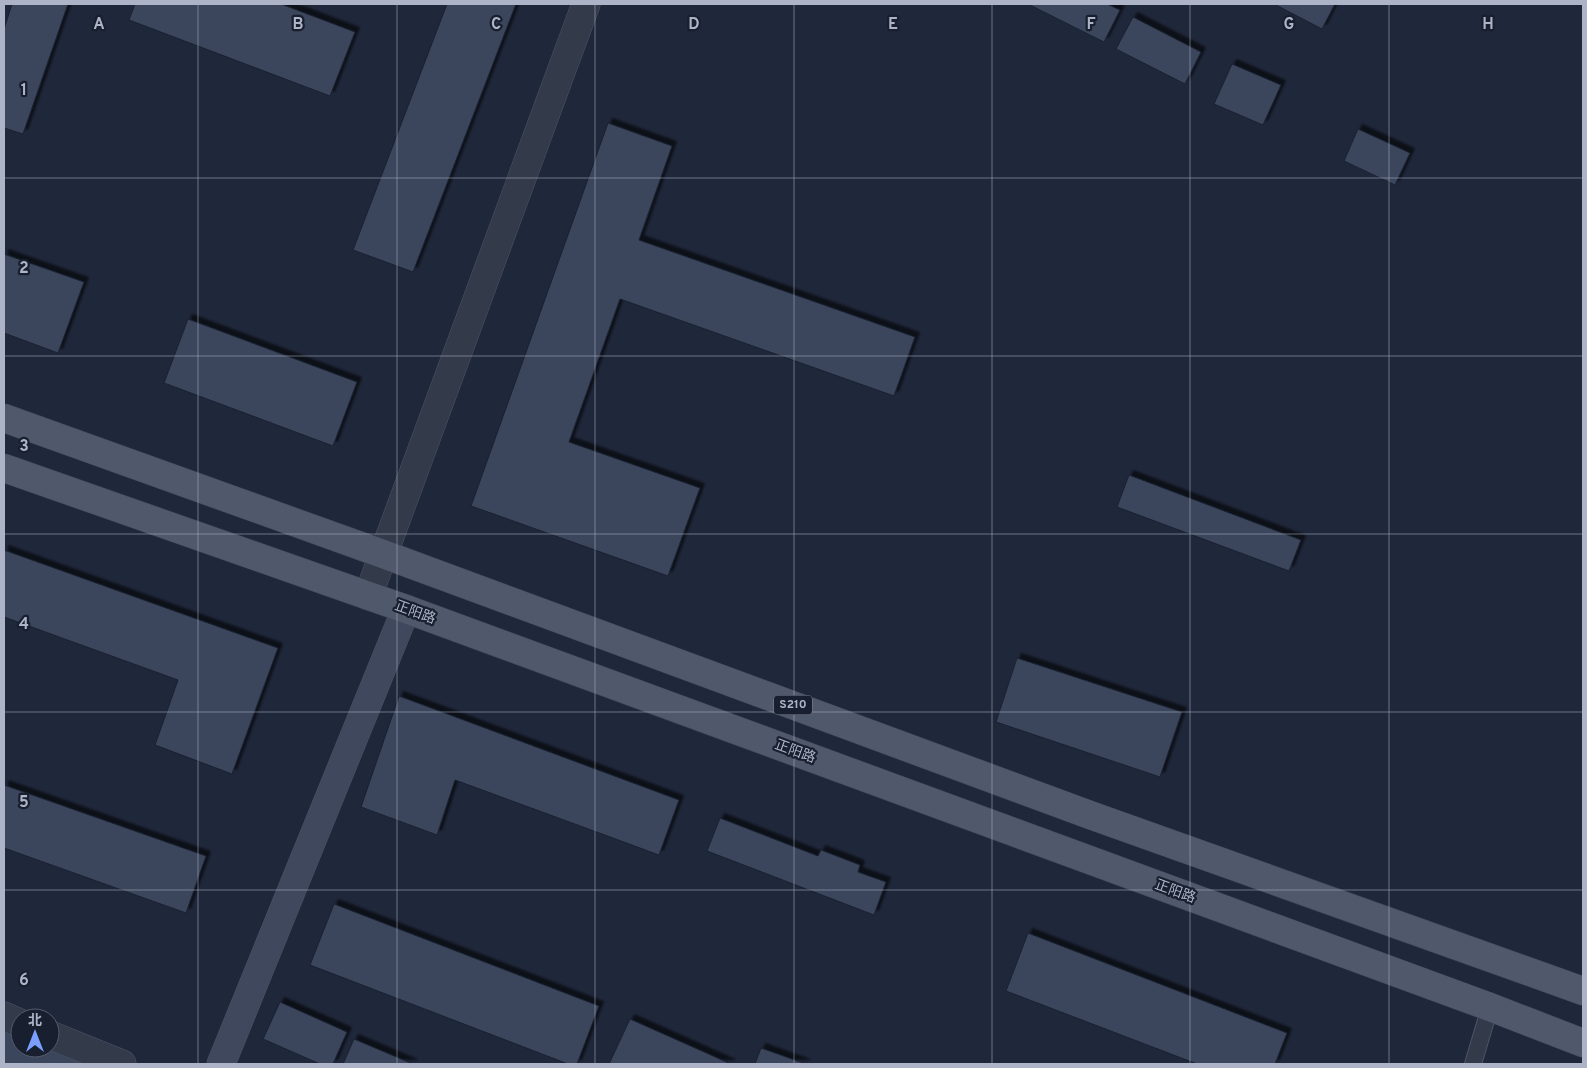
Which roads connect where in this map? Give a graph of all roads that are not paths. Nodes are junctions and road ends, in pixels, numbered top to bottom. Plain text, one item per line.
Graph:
1 (586, 4) edge
2 (4, 418) edge
3 (4, 468) edge
4 (383, 554) junction
5 (368, 596) junction
6 (406, 609) junction
7 (1583, 991) edge
8 (1490, 1007) junction
9 (60, 1039) edge
10 (1583, 1043) edge
11 (122, 1064) edge
12 (221, 1064) edge
13 (1473, 1064) edge

1 - 4 street
2 - 4 main road, S210
3 - 5 main road, 正阳路
4 - 5 street
4 - 7 main road, S210
5 - 6 main road, 正阳路
6 - 8 main road, 正阳路
6 - 12 street
8 - 10 main road, 正阳路
8 - 13 lane
9 - 11 street

